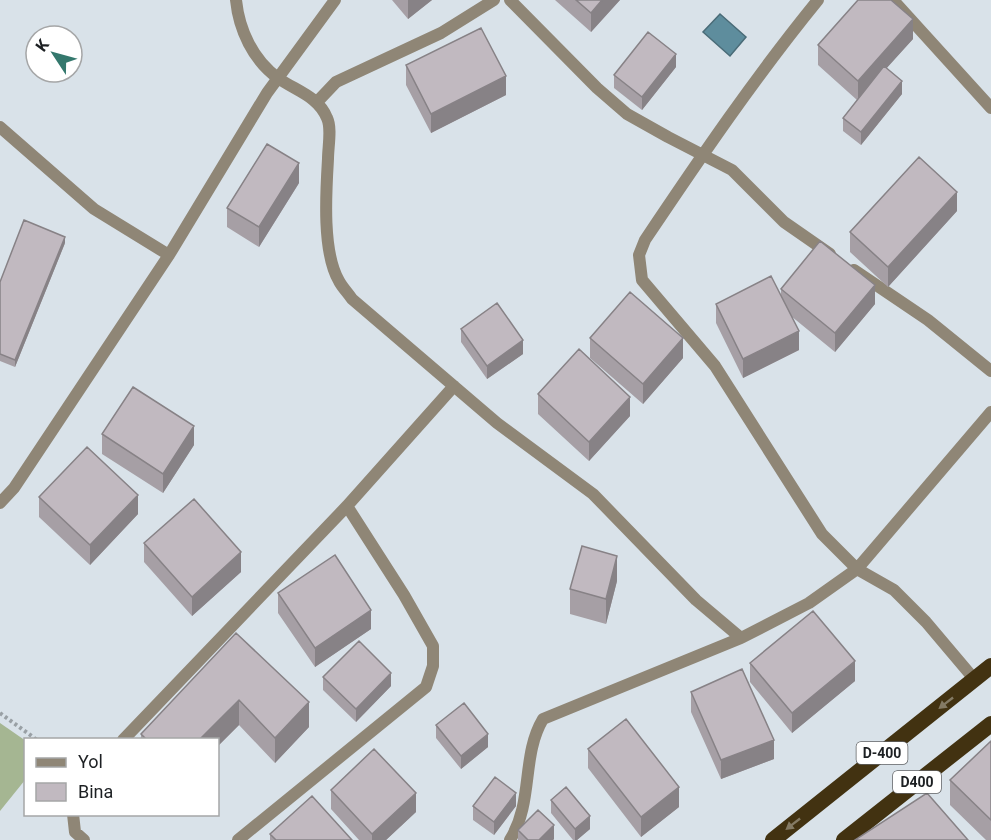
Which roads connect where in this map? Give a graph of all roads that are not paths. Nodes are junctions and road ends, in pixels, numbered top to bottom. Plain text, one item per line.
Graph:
1 (237, 0) edge
2 (335, 0) edge
3 (494, 0) edge
4 (510, 0) edge
5 (818, 0) edge
6 (893, 0) edge
7 (278, 78) junction
8 (317, 102) junction
9 (991, 108) edge
10 (0, 127) edge
11 (703, 154) junction
12 (169, 255) junction
13 (991, 371) edge
14 (454, 386) junction
15 (991, 412) edge
16 (14, 488) junction
17 (0, 491) edge
18 (0, 503) edge
19 (347, 506) junction
20 (857, 569) junction
21 (741, 638) junction
22 (991, 666) edge
23 (975, 680) junction
24 (991, 724) edge
25 (125, 738) edge
26 (73, 816) edge
27 (84, 840) edge
28 (238, 840) edge
29 (510, 840) edge
30 (773, 840) edge
31 (844, 840) edge

1 - 7 street
2 - 7 street
3 - 8 street
4 - 11 street
5 - 11 street
6 - 9 street
7 - 8 street
7 - 12 street
8 - 14 street
10 - 12 street
11 - 13 street
11 - 20 street
12 - 16 street
14 - 19 street
14 - 21 street
15 - 20 street
16 - 17 street
16 - 18 street
19 - 25 street
19 - 28 street
20 - 21 street
20 - 23 street
21 - 29 street
22 - 23 highway, D-400
23 -> 30 highway, D-400
24 - 31 highway, D400
26 - 27 street

